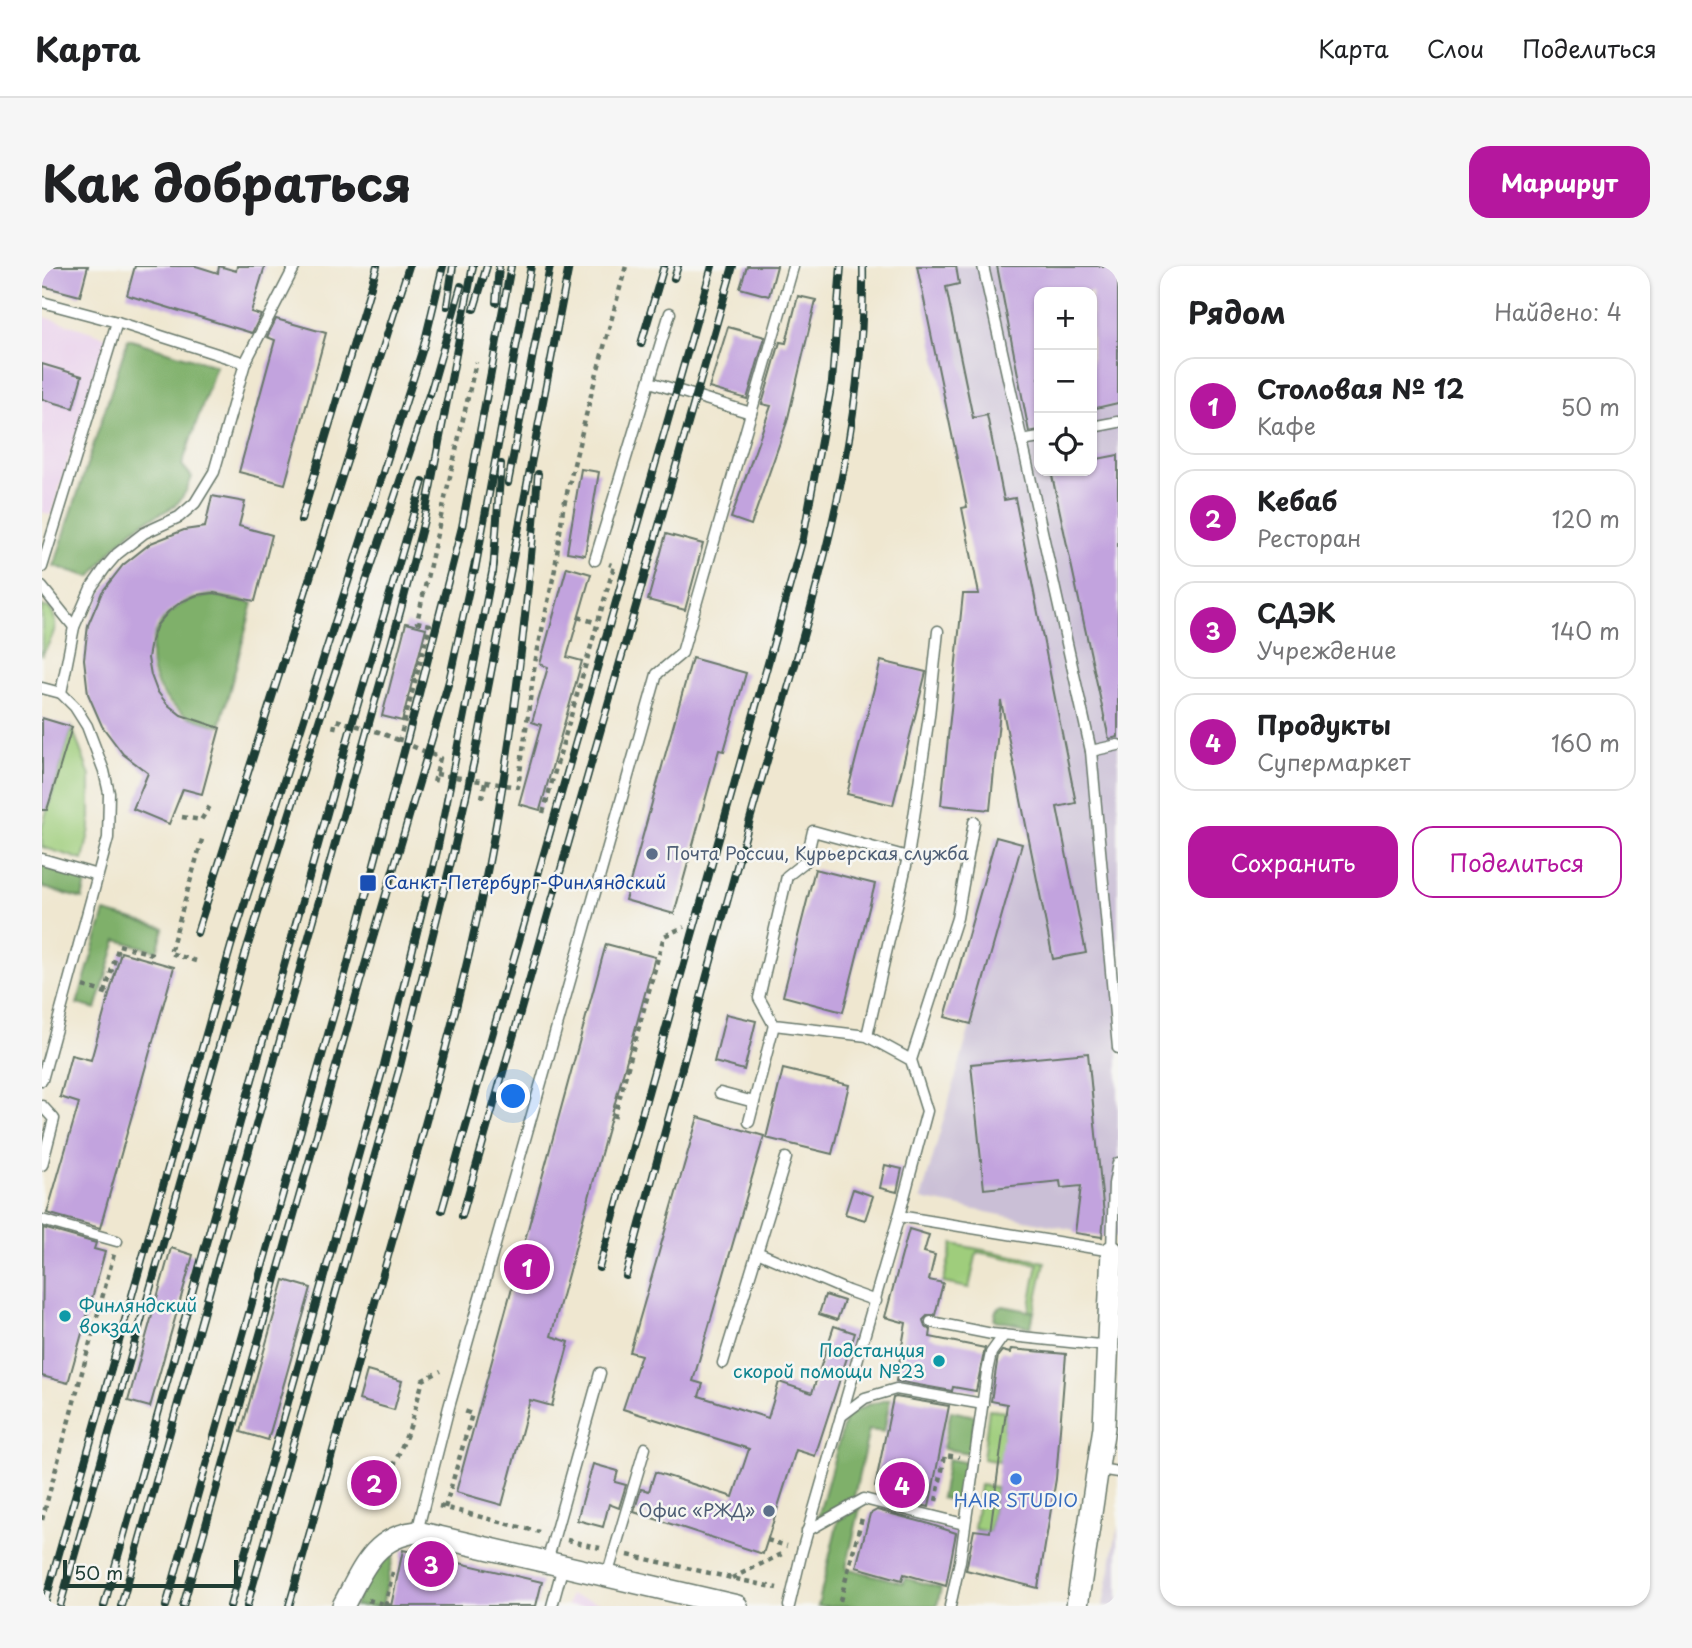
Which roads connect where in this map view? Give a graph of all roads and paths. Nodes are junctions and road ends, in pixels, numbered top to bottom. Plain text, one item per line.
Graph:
1 (295, 266) edge
2 (626, 266) edge
3 (983, 266) edge
4 (793, 267) edge
5 (42, 302) edge
6 (670, 313) dead end
7 (117, 322) junction
8 (476, 362) dead end
9 (244, 363) junction
10 (650, 382) junction
11 (751, 412) junction
12 (1118, 422) edge
13 (1097, 426) edge
14 (1034, 439) edge
15 (1022, 441) junction
16 (595, 560) joint
17 (42, 567) edge
18 (42, 587) edge
19 (578, 617) dead end
20 (597, 623) junction
21 (74, 627) junction
22 (938, 631) dead end
23 (42, 688) edge
24 (61, 693) junction
25 (334, 729) dead end
26 (388, 737) junction
27 (399, 742) junction
28 (1118, 745) edge
29 (385, 746) dead end
30 (1091, 751) junction
31 (436, 774) junction
32 (485, 783) junction
33 (433, 787) dead end
34 (482, 798) dead end
35 (210, 806) dead end
36 (543, 813) dead end
37 (182, 817) dead end
38 (974, 822) dead end
39 (203, 836) dead end
40 (908, 857) junction
41 (42, 859) edge
42 (97, 876) junction
43 (684, 927) dead end
44 (156, 956) dead end
45 (196, 961) dead end
46 (68, 982) junction
47 (774, 1025) junction
48 (867, 1036) junction
49 (1118, 1048) edge
50 (911, 1060) junction
51 (42, 1080) edge
52 (720, 1093) dead end
53 (754, 1102) junction
54 (42, 1106) edge
55 (614, 1118) dead end
56 (748, 1122) dead end
57 (786, 1158) dead end
58 (42, 1165) edge
59 (1118, 1166) edge
60 (899, 1216) junction
61 (42, 1220) edge
62 (117, 1241) joint
63 (757, 1252) junction
64 (1114, 1263) edge
65 (876, 1301) junction
66 (931, 1322) dead end
67 (1004, 1335) junction
68 (1109, 1346) junction
69 (723, 1363) dead end
70 (441, 1371) dead end
71 (600, 1374) dead end
72 (983, 1404) junction
73 (449, 1407) junction
74 (841, 1416) junction
75 (645, 1448) dead end
76 (974, 1460) junction
77 (1109, 1470) edge
78 (864, 1499) junction
79 (379, 1503) dead end
80 (445, 1508) dead end
81 (933, 1516) junction
82 (42, 1521) edge
83 (964, 1524) junction
84 (807, 1531) junction
85 (417, 1532) junction
86 (793, 1548) dead end
87 (395, 1559) dead end
88 (555, 1564) junction
89 (607, 1576) junction
90 (732, 1579) dead end
91 (840, 1601) dead end
92 (343, 1606) edge
93 (385, 1606) edge
94 (552, 1606) edge
95 (737, 1606) edge
96 (789, 1606) edge
97 (950, 1606) edge
98 (1077, 1606) edge

1 - 9 lane
2 - 32 path
3 - 15 lane
4 - 11 lane
5 - 7 lane
6 - 10 lane
7 - 9 lane
7 - 17 lane
8 - 27 path
9 - 21 lane
10 - 11 lane
10 - 16 lane
11 - 73 lane
12 - 13 lane
14 - 15 lane
15 - 30 lane
16 - 20 path
18 - 21 lane
19 - 20 path
20 - 36 path
21 - 24 lane
22 - 40 lane
23 - 24 lane
24 - 42 lane
25 - 26 path
26 - 27 path
26 - 29 path
27 - 31 path
28 - 30 lane
30 - 49 lane
31 - 32 path
31 - 33 path
32 - 34 path
35 - 37 path
38 - 50 lane
39 - 45 path
40 - 47 lane
40 - 48 lane
41 - 42 lane
42 - 46 lane
43 - 55 path
44 - 46 path
46 - 51 lane
47 - 48 lane
47 - 53 lane
48 - 50 lane
50 - 60 lane
52 - 53 lane
53 - 56 lane
54 - 58 lane
57 - 63 lane
59 - 64 lane
60 - 64 lane
60 - 65 lane
61 - 62 lane
62 - 82 path
63 - 65 lane
63 - 69 lane
64 - 68 street
65 - 74 lane
66 - 67 lane
67 - 68 lane
67 - 72 lane
68 - 77 street
70 - 79 path
71 - 88 lane
72 - 74 lane
72 - 76 lane
73 - 80 path
73 - 85 lane
74 - 84 lane
75 - 89 lane
76 - 81 path
76 - 83 lane
77 - 98 street
78 - 81 lane
78 - 84 lane
78 - 91 path
81 - 83 lane
83 - 97 lane
84 - 96 lane
85 - 88 street
85 - 92 street
86 - 90 path
87 - 93 path
88 - 89 street
88 - 94 lane
89 - 95 street

